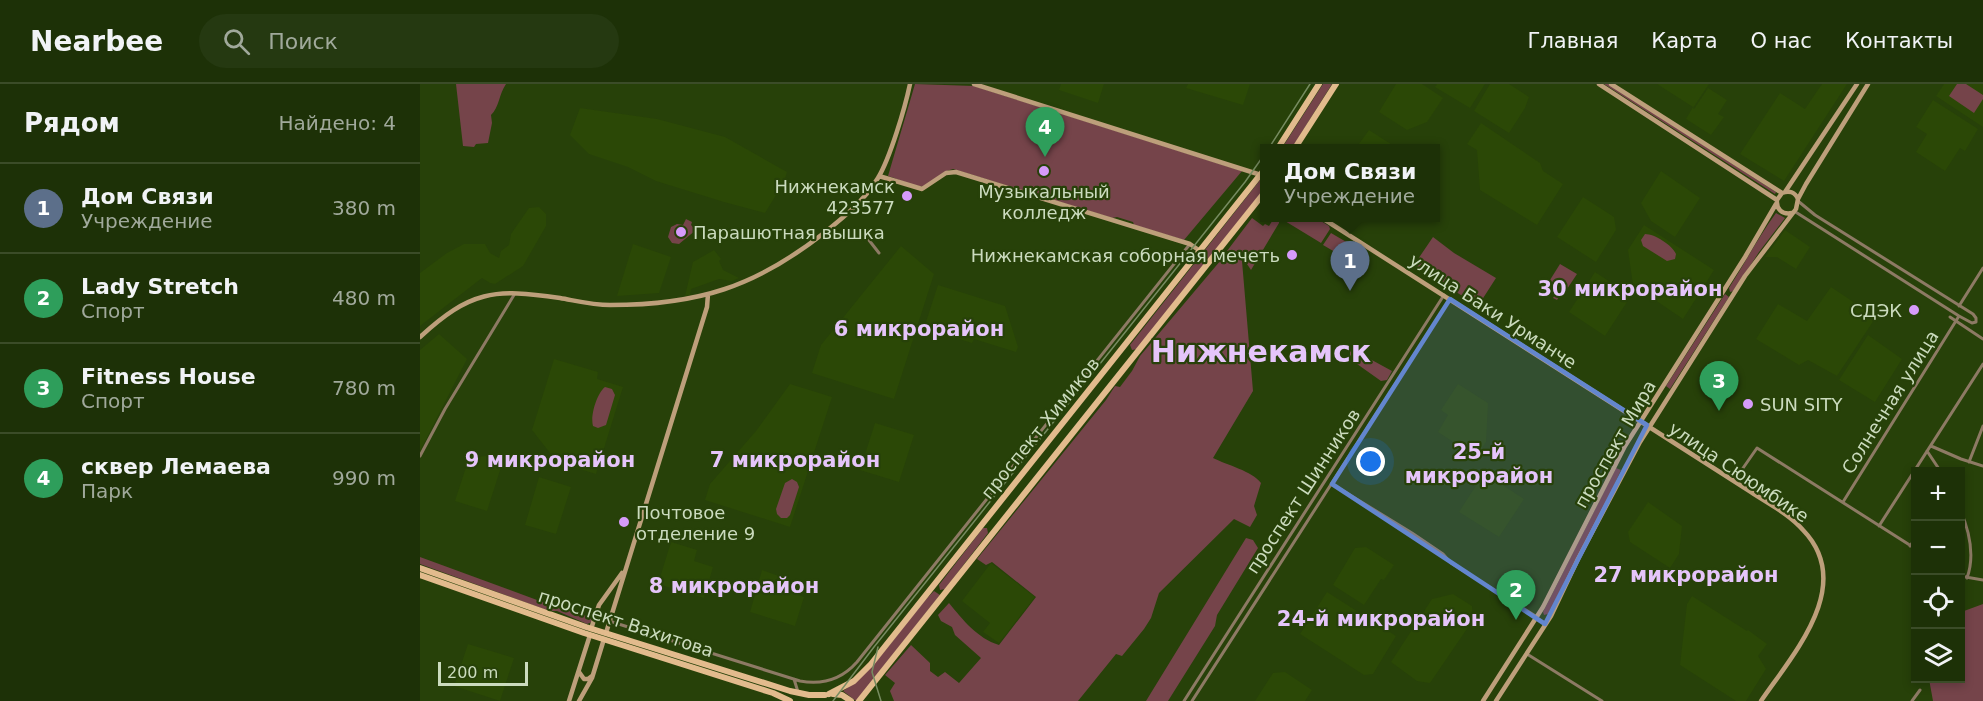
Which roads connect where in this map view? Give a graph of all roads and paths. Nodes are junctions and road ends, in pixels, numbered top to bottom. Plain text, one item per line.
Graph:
1 (910, 84) edge
2 (974, 84) edge
3 (1319, 84) edge
4 (1599, 84) edge
5 (1611, 84) edge
6 (1857, 84) edge
7 (1868, 84) edge
8 (1335, 85) edge
9 (1281, 144) edge
10 (1298, 144) edge
11 (1260, 171) edge
12 (879, 176) junction
13 (1260, 176) edge
14 (1784, 192) junction
15 (1260, 198) edge
16 (1798, 200) junction
17 (1776, 202) junction
18 (1793, 212) junction
19 (1328, 222) edge
20 (865, 235) dead end
21 (1190, 244) junction
22 (1200, 251) junction
23 (879, 254) dead end
24 (1983, 268) edge
25 (1727, 286) junction
26 (1736, 291) junction
27 (516, 292) junction
28 (708, 294) junction
29 (1444, 295) junction
30 (1450, 299) junction
31 (1959, 306) junction
32 (1959, 316) junction
33 (1950, 317) dead end
34 (1956, 321) junction
35 (420, 338) edge
36 (1130, 339) junction
37 (1983, 339) edge
38 (1141, 348) junction
39 (1983, 364) edge
40 (1660, 391) junction
41 (1669, 397) junction
42 (1640, 421) junction
43 (1983, 426) edge
44 (1649, 427) junction
45 (1931, 446) junction
46 (1927, 451) junction
47 (420, 456) edge
48 (1618, 458) junction
49 (1970, 462) junction
50 (1627, 463) junction
51 (1983, 466) edge
52 (1938, 467) edge
53 (1734, 481) junction
54 (1332, 484) junction
55 (1843, 502) junction
56 (1965, 520) edge
57 (1879, 526) junction
58 (980, 527) junction
59 (990, 537) junction
60 (1910, 546) edge
61 (420, 568) edge
62 (624, 571) junction
63 (420, 574) edge
64 (1967, 578) joint
65 (1983, 580) edge
66 (936, 582) junction
67 (948, 589) junction
68 (606, 595) junction
69 (617, 598) junction
70 (1537, 617) junction
71 (609, 621) junction
72 (1545, 624) junction
73 (590, 632) junction
74 (605, 636) junction
75 (1527, 653) junction
76 (579, 669) junction
77 (593, 673) junction
78 (1499, 676) junction
79 (794, 679) junction
80 (1508, 682) junction
81 (1920, 690) dead end
82 (799, 693) junction
83 (827, 694) junction
84 (569, 701) edge
85 (579, 701) edge
86 (790, 701) edge
87 (816, 701) edge
88 (851, 701) edge
89 (860, 701) edge
90 (1184, 701) edge
91 (1192, 701) edge
92 (1483, 701) edge
93 (1496, 701) edge
94 (1602, 701) edge
95 (1761, 701) edge
96 (1912, 701) edge

1 - 12 street
2 - 11 street
3 - 9 main road
4 - 17 street
5 - 14 street
6 - 14 street
7 - 16 street
8 - 10 main road
12 - 21 street
12 - 28 street
13 - 22 main road, проспект Химиков
14 - 16 street
14 - 17 street
15 - 38 main road, проспект Химиков
16 - 18 street
16 - 31 street
17 - 18 street
17 - 25 street, проспект Мира
18 - 26 street, проспект Мира
18 - 32 street
19 - 29 street, улица Баки Урманче
20 - 23 street
21 - 22 street
21 - 79 street
22 - 36 main road, проспект Химиков
24 - 31 street
25 - 26 street
25 - 40 street, проспект Мира
26 - 41 street, проспект Мира
27 - 28 street
27 - 35 street
27 - 47 street
28 - 62 street
29 - 30 street, улица Баки Урманче
29 - 90 street, проспект Шинников
30 - 42 street, улица Баки Урманче
30 - 54 street, проспект Шинников
31 - 32 street
32 - 34 street, Солнечная улица
33 - 34 street
34 - 37 street
34 - 55 street, Солнечная улица
36 - 38 main road
36 - 58 main road, проспект Химиков
38 - 59 main road, проспект Химиков
39 - 45 street
40 - 41 street
40 - 42 street, проспект Мира
41 - 44 street, проспект Мира
42 - 44 street, улица Баки Урманче
42 - 48 street, проспект Мира
43 - 49 street
44 - 50 street, проспект Мира
44 - 53 street, улица Сююмбике
45 - 46 street
45 - 49 street
46 - 52 street
46 - 57 street
48 - 50 street
48 - 70 street, проспект Мира
49 - 51 street
50 - 72 street, проспект Мира
53 - 55 street, Солнечная улица
53 - 95 street, улица Сююмбике
54 - 70 street
54 - 91 street, проспект Шинников
55 - 57 street, Солнечная улица
56 - 64 street
57 - 60 street, Солнечная улица
58 - 59 main road
58 - 66 main road, проспект Химиков
59 - 67 main road, проспект Химиков
61 - 73 main road, проспект Вахитова
62 - 68 street
62 - 69 street
63 - 73 main road, проспект Вахитова
64 - 65 street
66 - 67 main road
66 - 83 main road, проспект Химиков
67 - 89 main road, проспект Химиков
68 - 69 street
68 - 73 street
69 - 71 street
70 - 72 street
70 - 78 street, проспект Мира
71 - 74 street
71 - 79 street
72 - 75 street, проспект Мира
73 - 74 main road, проспект Вахитова
73 - 76 street
74 - 77 street
74 - 82 main road, проспект Вахитова
74 - 86 main road, проспект Вахитова
75 - 80 street, проспект Мира
75 - 94 street
76 - 77 street
76 - 84 street
77 - 85 street
78 - 80 street
78 - 92 street, проспект Мира
79 - 82 street
80 - 93 street, проспект Мира
81 - 96 street
82 - 83 main road, проспект Вахитова
83 - 87 main road
83 - 88 main road, проспект Вахитова

